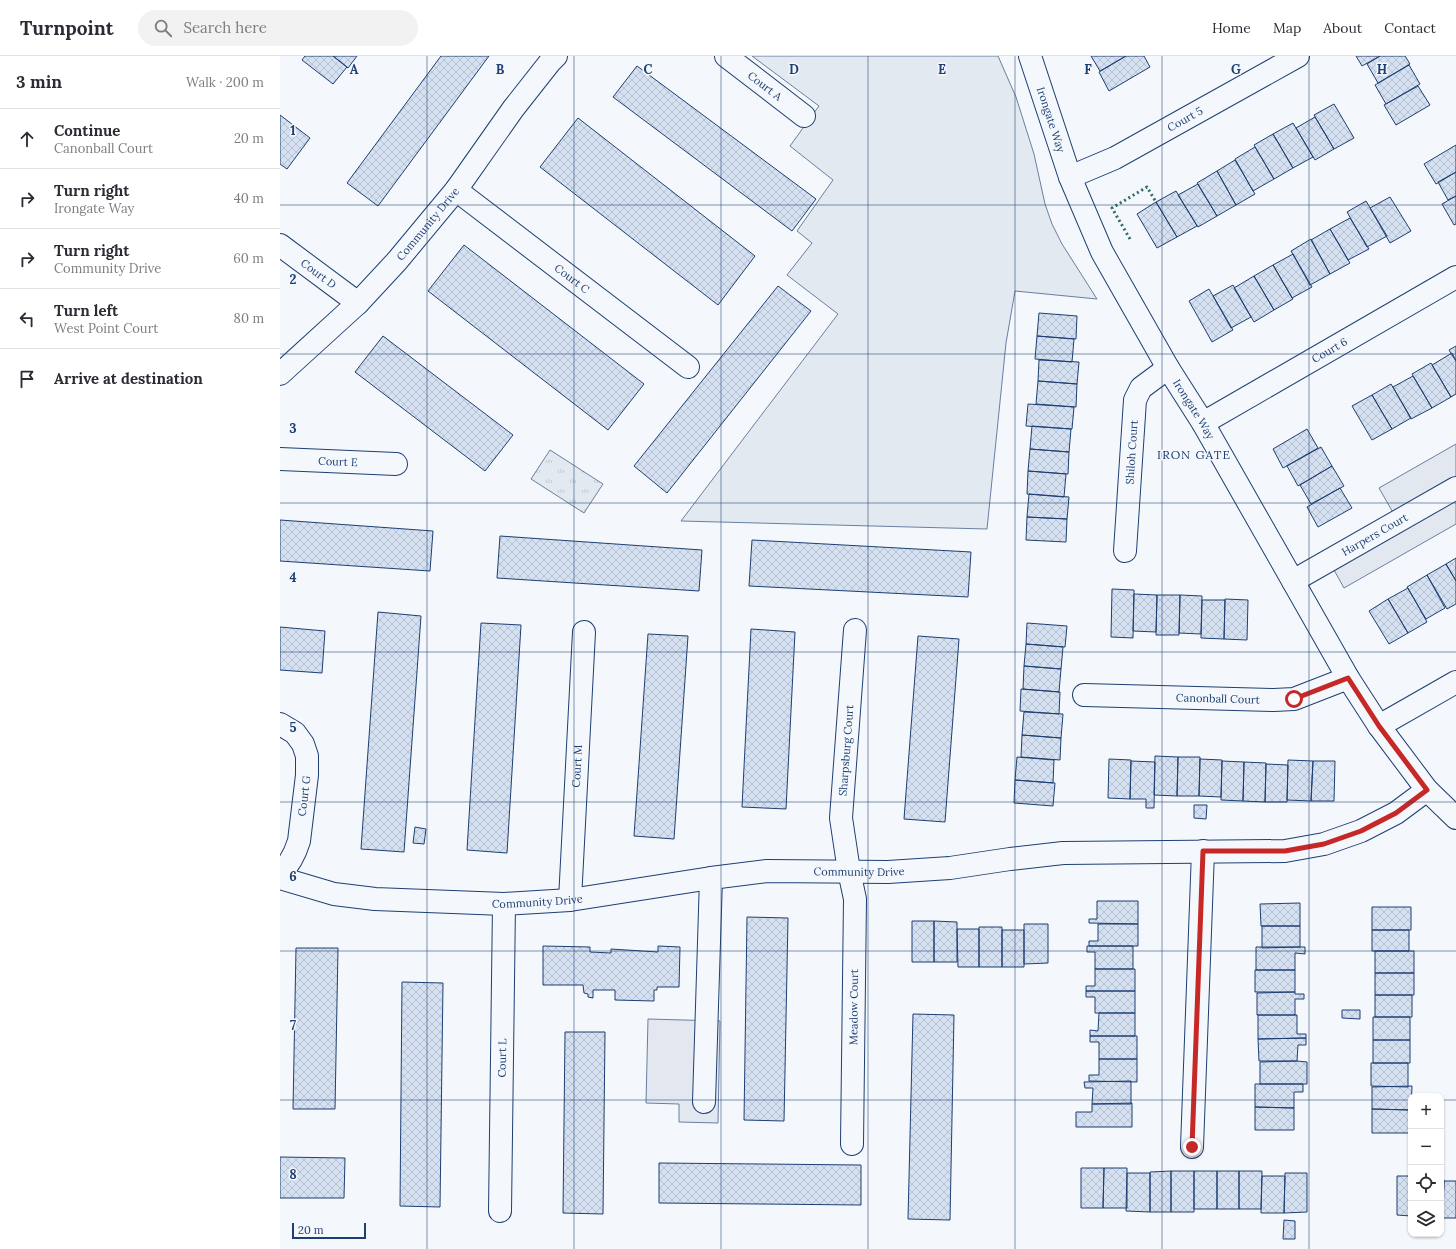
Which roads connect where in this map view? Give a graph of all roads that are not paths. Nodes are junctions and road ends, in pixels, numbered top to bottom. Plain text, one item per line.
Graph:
1 (556, 56) edge
2 (726, 56) edge
3 (1030, 56) edge
4 (1298, 56) edge
5 (804, 116) dead end
6 (1070, 176) junction
7 (456, 190) junction
8 (280, 245) edge
9 (1456, 278) edge
10 (358, 303) junction
11 (688, 367) dead end
12 (1168, 368) junction
13 (280, 374) edge
14 (1203, 423) junction
15 (280, 459) edge
16 (396, 464) dead end
17 (1456, 488) edge
18 (1125, 551) dead end
19 (1293, 581) junction
20 (855, 630) dead end
21 (584, 632) dead end
22 (1348, 678) junction
23 (1456, 682) edge
24 (1084, 695) dead end
25 (280, 724) edge
26 (1379, 726) junction
27 (1427, 790) junction
28 (1456, 818) edge
29 (1203, 851) junction
30 (849, 871) junction
31 (280, 874) edge
32 (280, 878) edge
33 (711, 878) junction
34 (570, 900) junction
35 (504, 904) junction
36 (704, 1102) dead end
37 (852, 1144) dead end
38 (1192, 1147) dead end
39 (500, 1211) dead end

1 - 7 street, Community Drive
2 - 5 street, Court A
3 - 6 street, Irongate Way
4 - 6 street, Court 5
6 - 12 street, Irongate Way
7 - 10 street, Community Drive
7 - 11 street, Court C
8 - 10 street, Court D
9 - 14 street, Court 6
10 - 13 street, Community Drive
12 - 14 street, Irongate Way
12 - 18 street, Shiloh Court
14 - 19 street, Irongate Way
15 - 16 street, Court E
17 - 19 street, Harpers Court
19 - 22 street, Irongate Way
20 - 30 street, Sharpsburg Court
21 - 34 street, Court M
22 - 24 street, Canonball Court
22 - 26 street, Irongate Way
23 - 26 street
25 - 31 street, Court G
26 - 27 street, Irongate Way
27 - 28 street, Irongate Way
27 - 29 street, Community Drive
29 - 30 street, Community Drive
29 - 38 street
30 - 33 street, Community Drive
30 - 37 street, Meadow Court
32 - 35 street, Community Drive
33 - 34 street, Community Drive
33 - 36 street
34 - 35 street, Community Drive
35 - 39 street, Court L

